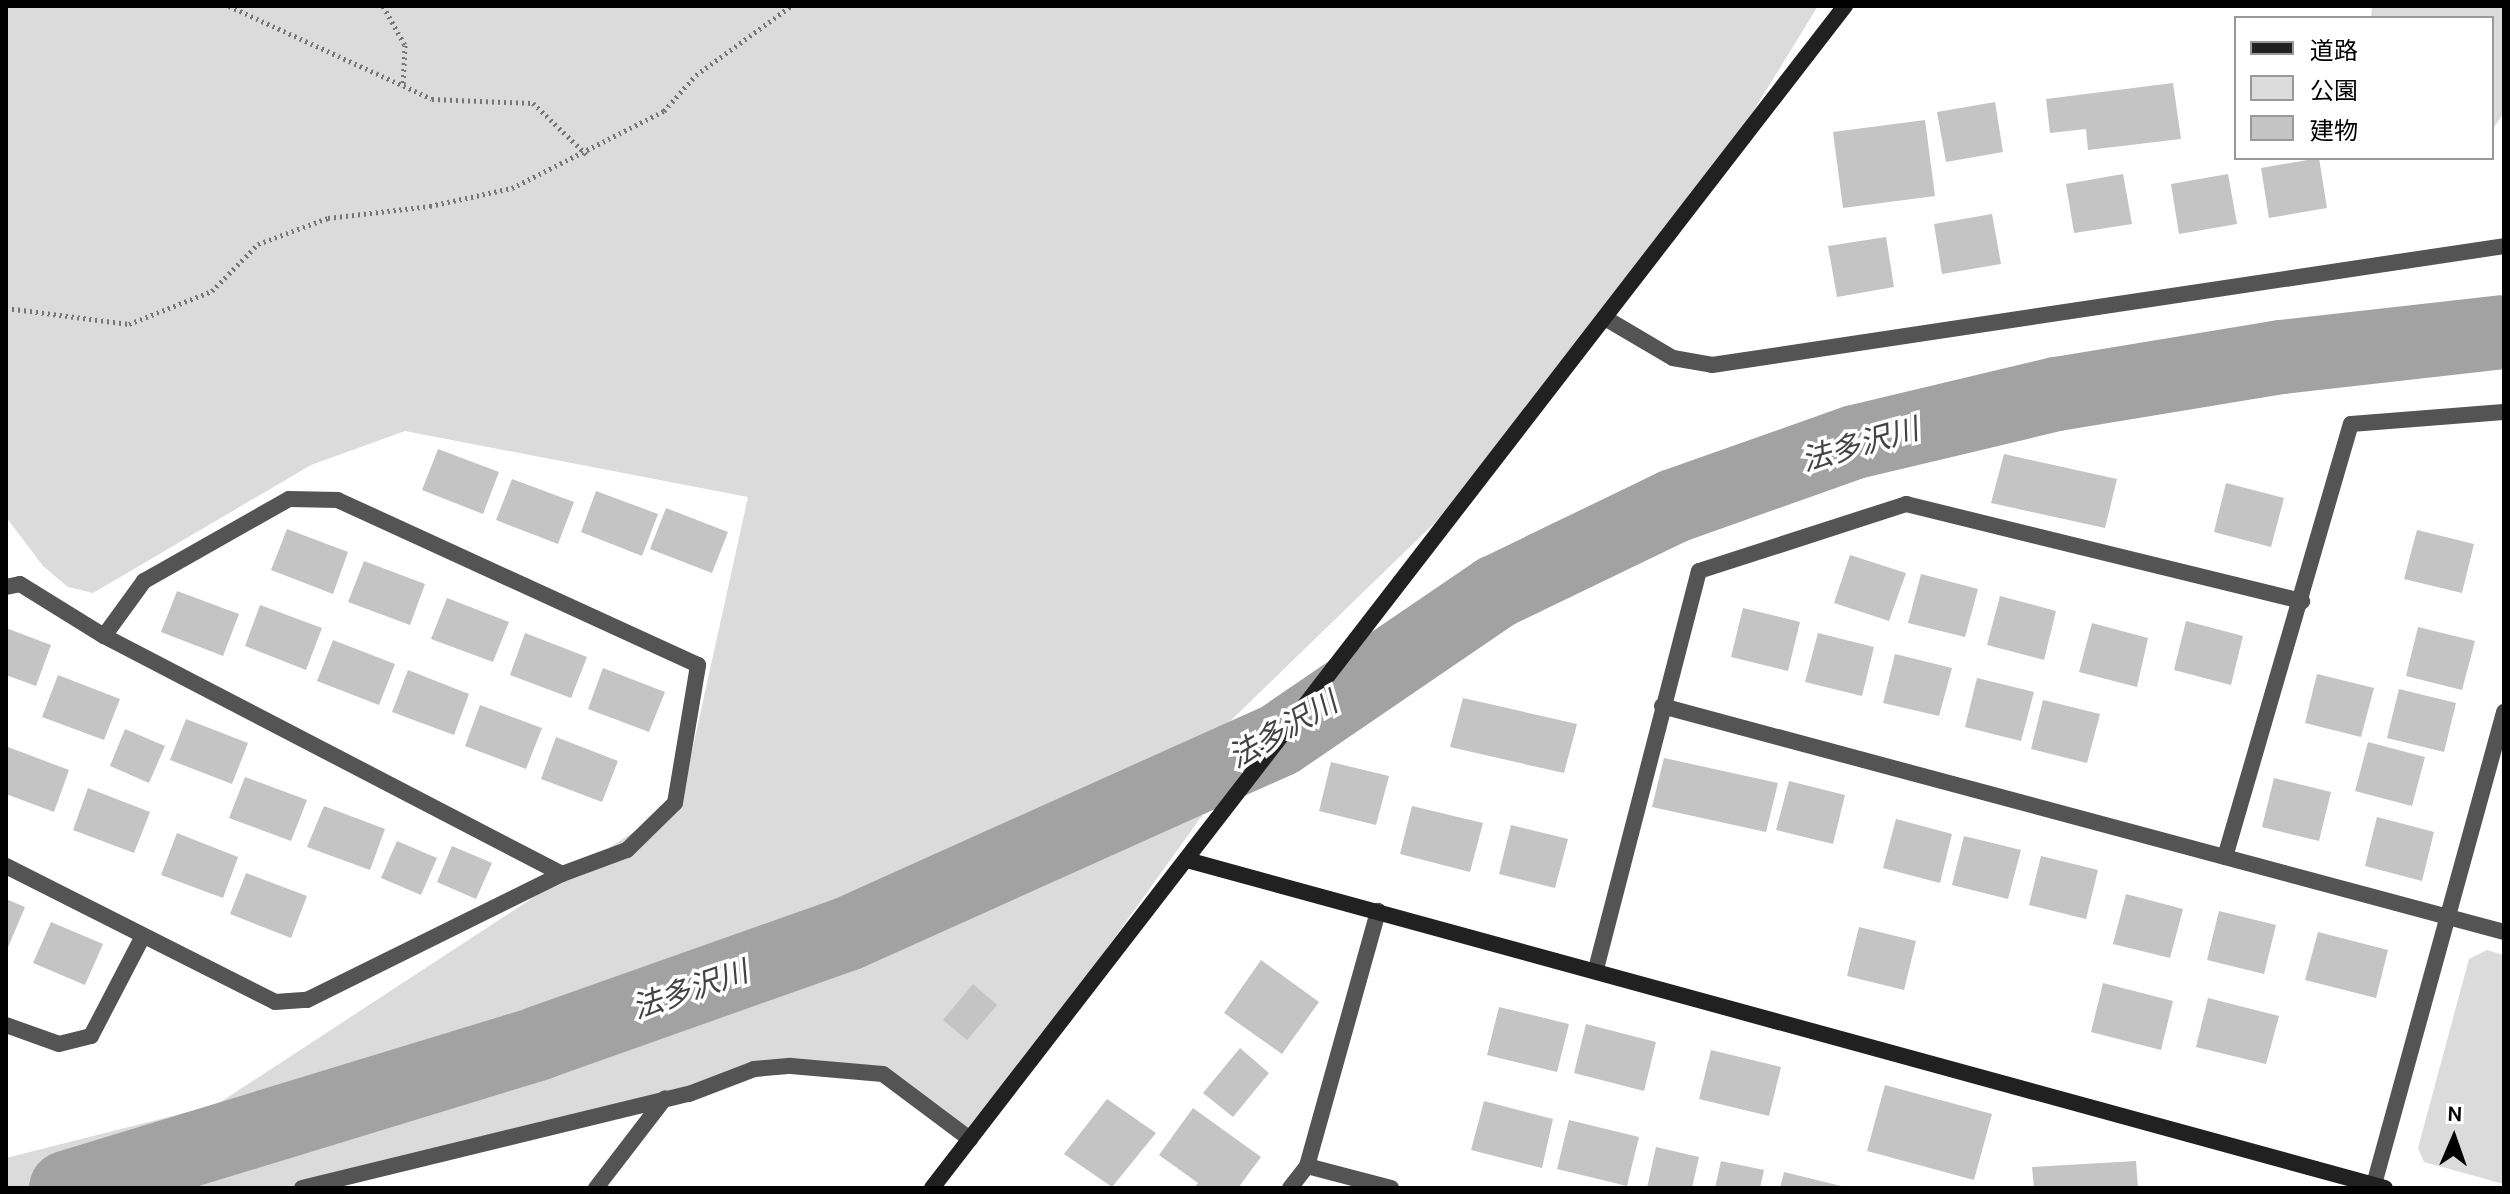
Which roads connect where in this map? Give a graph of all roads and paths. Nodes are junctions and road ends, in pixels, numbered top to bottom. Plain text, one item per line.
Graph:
1 (229, 6) edge
2 (383, 6) edge
3 (791, 6) edge
4 (1845, 6) edge
5 (403, 87) junction
6 (586, 154) junction
7 (2504, 246) edge
8 (6, 308) edge
9 (1605, 318) junction
10 (2504, 412) edge
11 (6, 587) edge
12 (2302, 601) junction
13 (104, 636) junction
14 (1662, 706) junction
15 (2504, 712) edge
16 (2225, 857) junction
17 (1188, 858) junction
18 (6, 866) edge
19 (562, 874) junction
20 (1378, 911) junction
21 (2445, 916) junction
22 (2504, 932) edge
23 (143, 936) junction
24 (1596, 969) junction
25 (6, 1025) edge
26 (665, 1098) junction
27 (970, 1139) junction
28 (1307, 1166) junction
29 (2377, 1187) edge
30 (302, 1188) edge
31 (596, 1188) edge
32 (932, 1188) edge
33 (1290, 1188) edge
34 (1391, 1188) edge

1 - 5 path
2 - 5 path
3 - 6 path
4 - 9 street
5 - 6 path
6 - 8 path
7 - 9 street
9 - 17 street
10 - 12 street
11 - 13 street
12 - 14 street
12 - 16 street
13 - 19 street
13 - 19 street
14 - 16 street
14 - 24 street
15 - 21 street
16 - 21 street
17 - 20 street
17 - 27 street
18 - 23 street
19 - 23 street
20 - 24 street
20 - 28 street
21 - 22 street
21 - 29 street
23 - 25 street
24 - 29 street
26 - 27 street
26 - 30 street
26 - 31 street
27 - 32 street
28 - 33 street
28 - 34 street

